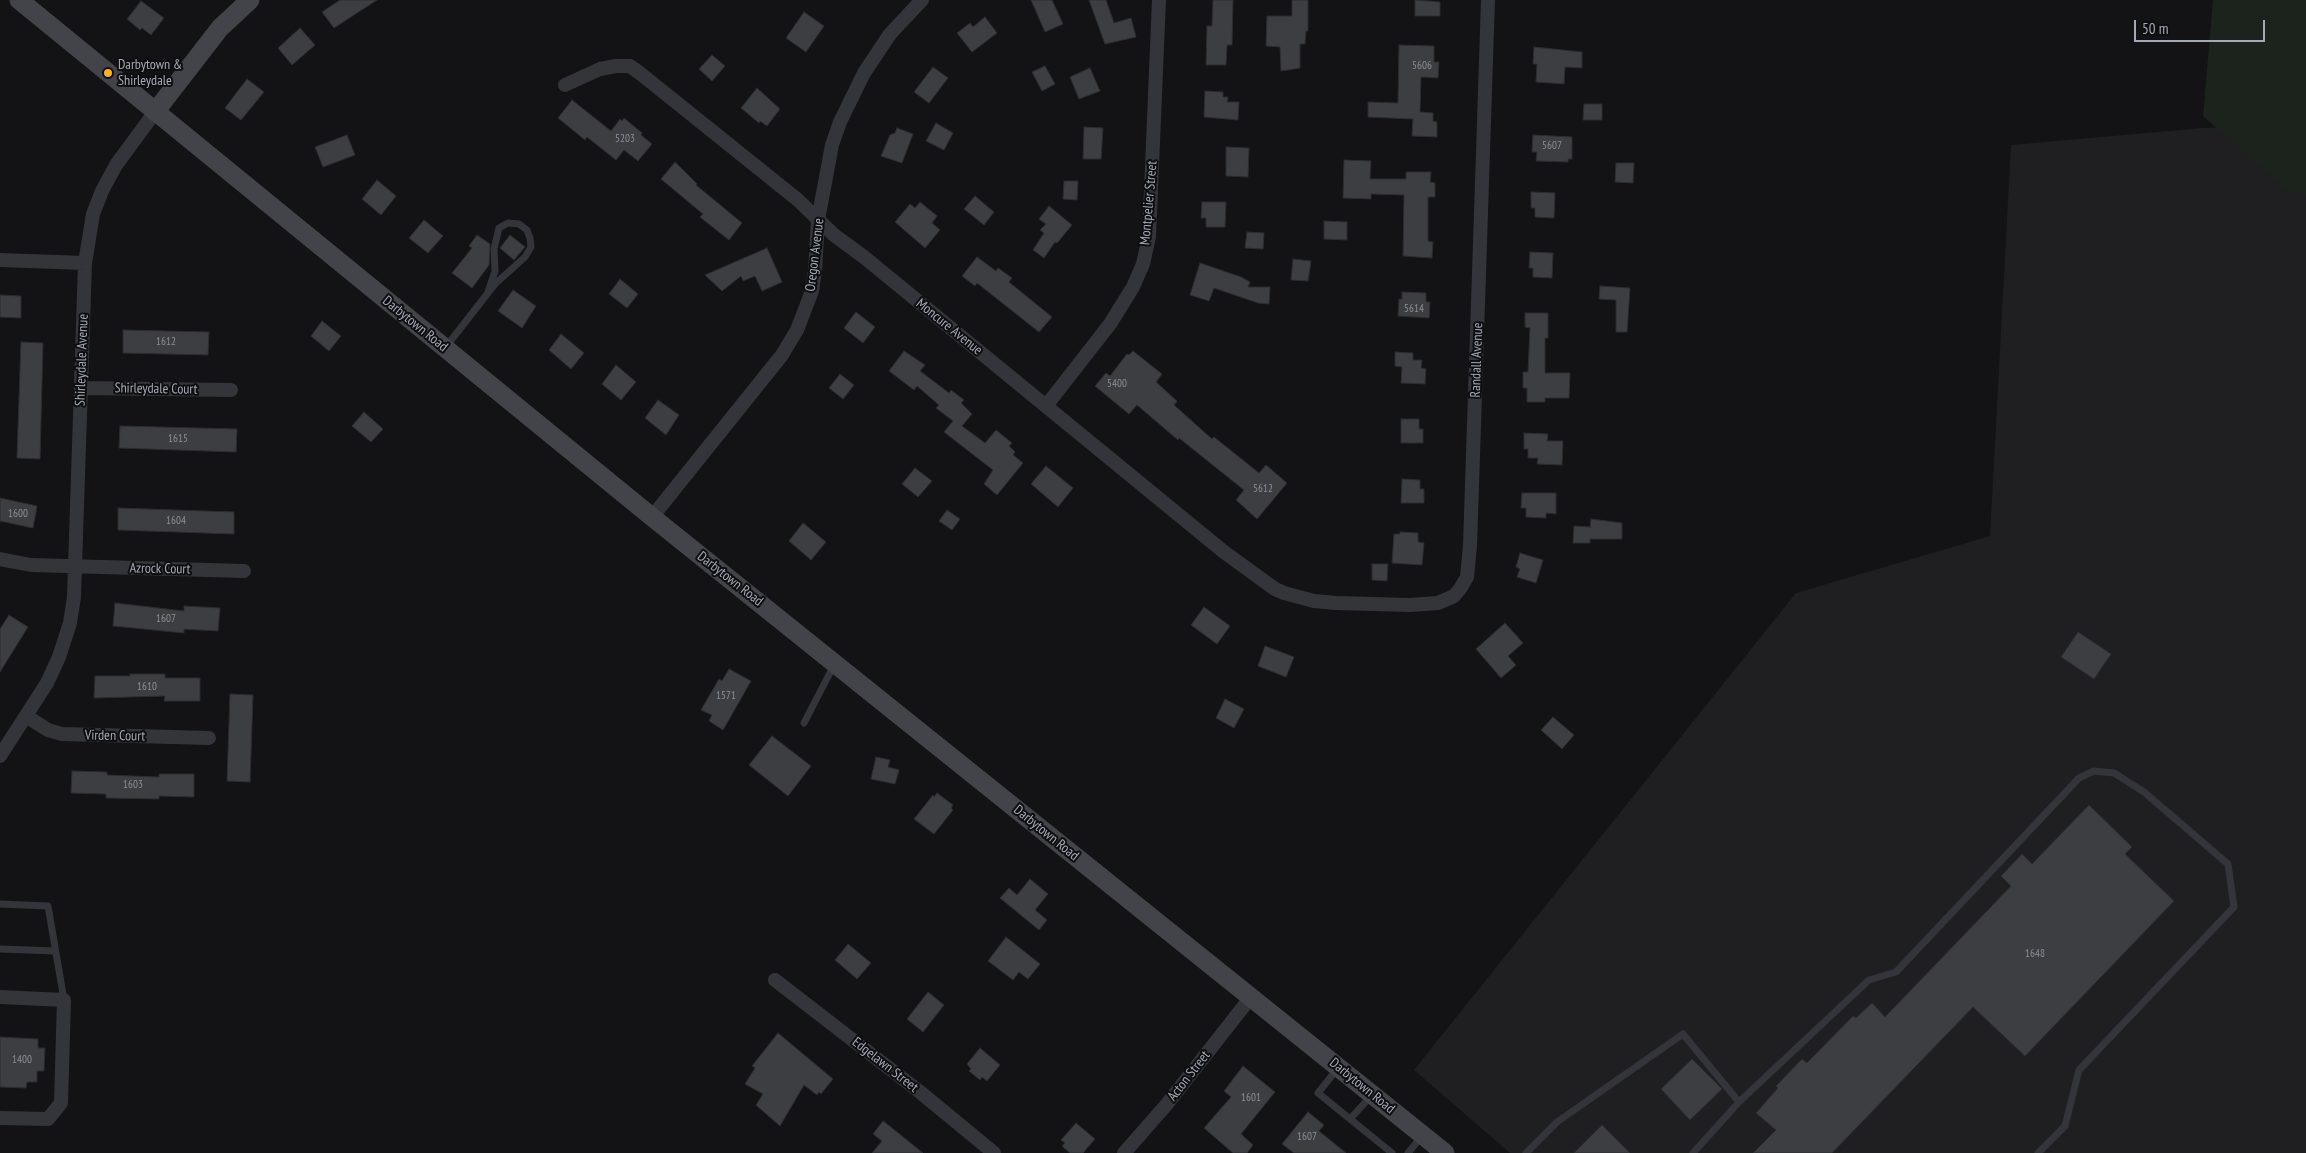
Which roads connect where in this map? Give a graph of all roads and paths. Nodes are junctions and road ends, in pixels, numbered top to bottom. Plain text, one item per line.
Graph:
1 (19, 0) edge
2 (250, 0) edge
3 (922, 0) edge
4 (1159, 0) edge
5 (1488, 0) edge
6 (566, 85) dead end
7 (155, 112) junction
8 (818, 220) junction
9 (0, 260) edge
10 (85, 263) junction
11 (488, 292) junction
12 (445, 348) junction
13 (81, 388) junction
14 (232, 390) dead end
15 (1046, 406) junction
16 (652, 517) junction
17 (0, 559) edge
18 (76, 567) junction
19 (244, 571) dead end
20 (1336, 603) joint
21 (835, 662) junction
22 (26, 716) junction
23 (804, 723) dead end
24 (209, 738) dead end
25 (0, 756) edge
26 (0, 904) edge
27 (0, 949) edge
28 (55, 952) junction
29 (775, 980) dead end
30 (1251, 997) junction
31 (0, 998) edge
32 (64, 1000) junction
33 (1338, 1067) junction
34 (1372, 1095) junction
35 (1739, 1102) junction
36 (0, 1118) edge
37 (1350, 1119) junction
38 (1423, 1136) junction
39 (994, 1153) edge
40 (1124, 1153) edge
41 (1392, 1153) edge
42 (1408, 1153) edge
43 (1444, 1153) edge
44 (1526, 1153) edge
45 (1693, 1153) edge
46 (2038, 1153) edge

1 - 7 main road, Darbytown Road
2 - 7 main road, Shirleydale Avenue
3 - 8 street, Oregon Avenue
4 - 15 street, Montpelier Street
5 - 20 street, Randall Avenue
6 - 8 street, Moncure Avenue
7 - 10 street, Shirleydale Avenue
7 - 12 main road, Darbytown Road
8 - 15 street, Moncure Avenue
8 - 16 street, Oregon Avenue
9 - 10 street
10 - 13 street, Shirleydale Avenue
11 - 11 lane
11 - 12 lane
12 - 16 main road, Darbytown Road
13 - 14 street, Shirleydale Court
13 - 18 street, Shirleydale Avenue
15 - 20 street, Moncure Avenue
16 - 21 main road, Darbytown Road
17 - 18 street, Azrock Court
18 - 19 street, Azrock Court
18 - 22 street, Shirleydale Avenue
21 - 23 lane
21 - 30 main road, Darbytown Road
22 - 24 street, Virden Court
22 - 25 street, Shirleydale Avenue
26 - 28 lane
27 - 28 lane
28 - 32 lane
29 - 39 street, Edgelawn Street
30 - 33 main road, Darbytown Road
30 - 40 street, Acton Street
31 - 32 street
32 - 36 street
33 - 34 main road, Darbytown Road
33 - 37 lane
34 - 37 lane
34 - 38 main road, Darbytown Road
35 - 44 lane
35 - 45 lane
35 - 46 lane
37 - 41 lane
38 - 42 lane
38 - 43 main road, Darbytown Road

